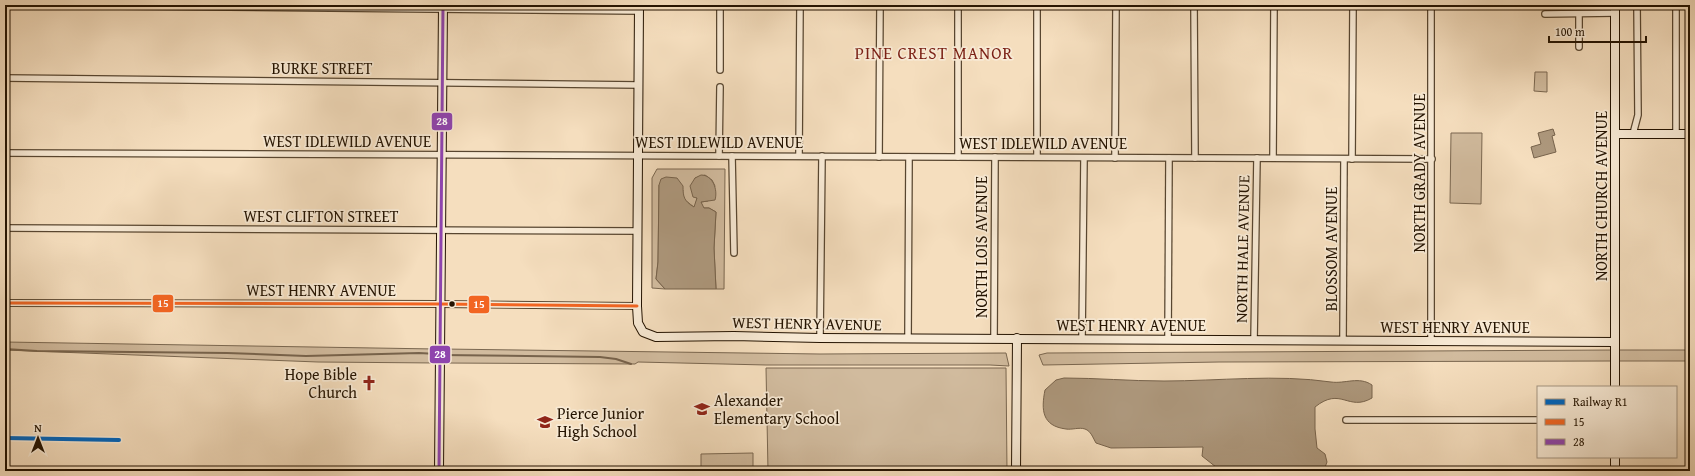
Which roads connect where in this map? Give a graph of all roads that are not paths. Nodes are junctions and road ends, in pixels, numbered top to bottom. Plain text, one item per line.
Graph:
1 (13, 5) edge
2 (720, 5) edge
3 (800, 5) edge
4 (880, 5) edge
5 (958, 5) edge
6 (1037, 5) edge
7 (1116, 5) edge
8 (1194, 5) edge
9 (1274, 5) edge
10 (1354, 5) edge
11 (1431, 5) edge
12 (1638, 5) edge
13 (1676, 5) edge
14 (443, 7) edge
15 (639, 8) edge
16 (1615, 9) edge
17 (1545, 14) dead end
18 (1579, 14) junction
19 (1579, 47) dead end
20 (720, 70) dead end
21 (5, 78) edge
22 (442, 82) junction
23 (639, 85) junction
24 (720, 87) dead end
25 (1616, 134) junction
26 (1633, 134) junction
27 (1676, 134) junction
28 (1690, 134) edge
29 (5, 153) edge
30 (442, 156) junction
31 (638, 156) junction
32 (719, 156) junction
33 (732, 156) junction
34 (799, 156) junction
35 (822, 156) junction
36 (879, 157) junction
37 (909, 157) junction
38 (958, 157) junction
39 (995, 157) junction
40 (1037, 157) junction
41 (1084, 158) junction
42 (1115, 158) junction
43 (1169, 158) junction
44 (1195, 158) junction
45 (1256, 158) junction
46 (1273, 158) junction
47 (1344, 159) junction
48 (1352, 159) junction
49 (1432, 159) junction
50 (5, 228) edge
51 (440, 229) junction
52 (638, 231) junction
53 (734, 253) dead end
54 (5, 303) edge
55 (440, 304) junction
56 (637, 306) junction
57 (820, 338) junction
58 (908, 338) junction
59 (994, 338) junction
60 (1017, 338) junction
61 (1082, 339) junction
62 (1168, 339) junction
63 (1254, 340) junction
64 (1343, 340) junction
65 (1431, 341) junction
66 (1615, 342) junction
67 (1615, 386) edge
68 (1346, 420) dead end
69 (1537, 420) edge
70 (1615, 458) edge
71 (439, 471) edge
72 (1016, 471) edge
73 (1615, 471) edge

1 - 14 street
2 - 20 street
3 - 34 street
4 - 36 street
5 - 38 street
6 - 40 street
7 - 42 street
8 - 44 street
9 - 46 street
10 - 48 street
11 - 49 street, NORTH GRADY AVENUE
12 - 26 street
13 - 27 street
14 - 15 street
14 - 22 street
15 - 23 street
16 - 18 street
16 - 25 street, NORTH CHURCH AVENUE
17 - 18 street
18 - 19 street
21 - 22 street, BURKE STREET
22 - 23 street, BURKE STREET
22 - 30 street
23 - 31 street
24 - 32 street
25 - 26 street
25 - 66 street, NORTH CHURCH AVENUE
26 - 27 street
27 - 28 street
29 - 30 street, WEST IDLEWILD AVENUE
30 - 31 street, WEST IDLEWILD AVENUE
30 - 51 street
31 - 32 street, WEST IDLEWILD AVENUE
31 - 52 street
32 - 33 street, WEST IDLEWILD AVENUE
33 - 34 street, WEST IDLEWILD AVENUE
33 - 53 street
34 - 35 street, WEST IDLEWILD AVENUE
35 - 36 street, WEST IDLEWILD AVENUE
35 - 57 street
36 - 37 street, WEST IDLEWILD AVENUE
37 - 38 street, WEST IDLEWILD AVENUE
37 - 58 street
38 - 39 street, WEST IDLEWILD AVENUE
39 - 40 street, WEST IDLEWILD AVENUE
39 - 59 street, NORTH LOIS AVENUE
40 - 41 street, WEST IDLEWILD AVENUE
41 - 42 street, WEST IDLEWILD AVENUE
41 - 61 street
42 - 43 street, WEST IDLEWILD AVENUE
43 - 44 street, WEST IDLEWILD AVENUE
43 - 62 street
44 - 45 street, WEST IDLEWILD AVENUE
45 - 46 street, WEST IDLEWILD AVENUE
45 - 63 street, NORTH HALE AVENUE
46 - 47 street, WEST IDLEWILD AVENUE
47 - 48 street, WEST IDLEWILD AVENUE
47 - 64 street, BLOSSOM AVENUE
48 - 49 street, WEST IDLEWILD AVENUE
49 - 65 street, NORTH GRADY AVENUE
50 - 51 street, WEST CLIFTON STREET
51 - 52 street, WEST CLIFTON STREET
51 - 55 street
52 - 56 street
54 - 55 street, WEST HENRY AVENUE
55 - 56 street, WEST HENRY AVENUE
55 - 71 street
56 - 57 street, WEST HENRY AVENUE
57 - 58 street, WEST HENRY AVENUE
58 - 59 street, WEST HENRY AVENUE
59 - 60 street, WEST HENRY AVENUE
60 - 61 street, WEST HENRY AVENUE
60 - 72 street
61 - 62 street, WEST HENRY AVENUE
62 - 63 street, WEST HENRY AVENUE
63 - 64 street, WEST HENRY AVENUE
64 - 65 street, WEST HENRY AVENUE
65 - 66 street, WEST HENRY AVENUE
66 - 67 street, NORTH CHURCH AVENUE
68 - 69 street
70 - 73 street

